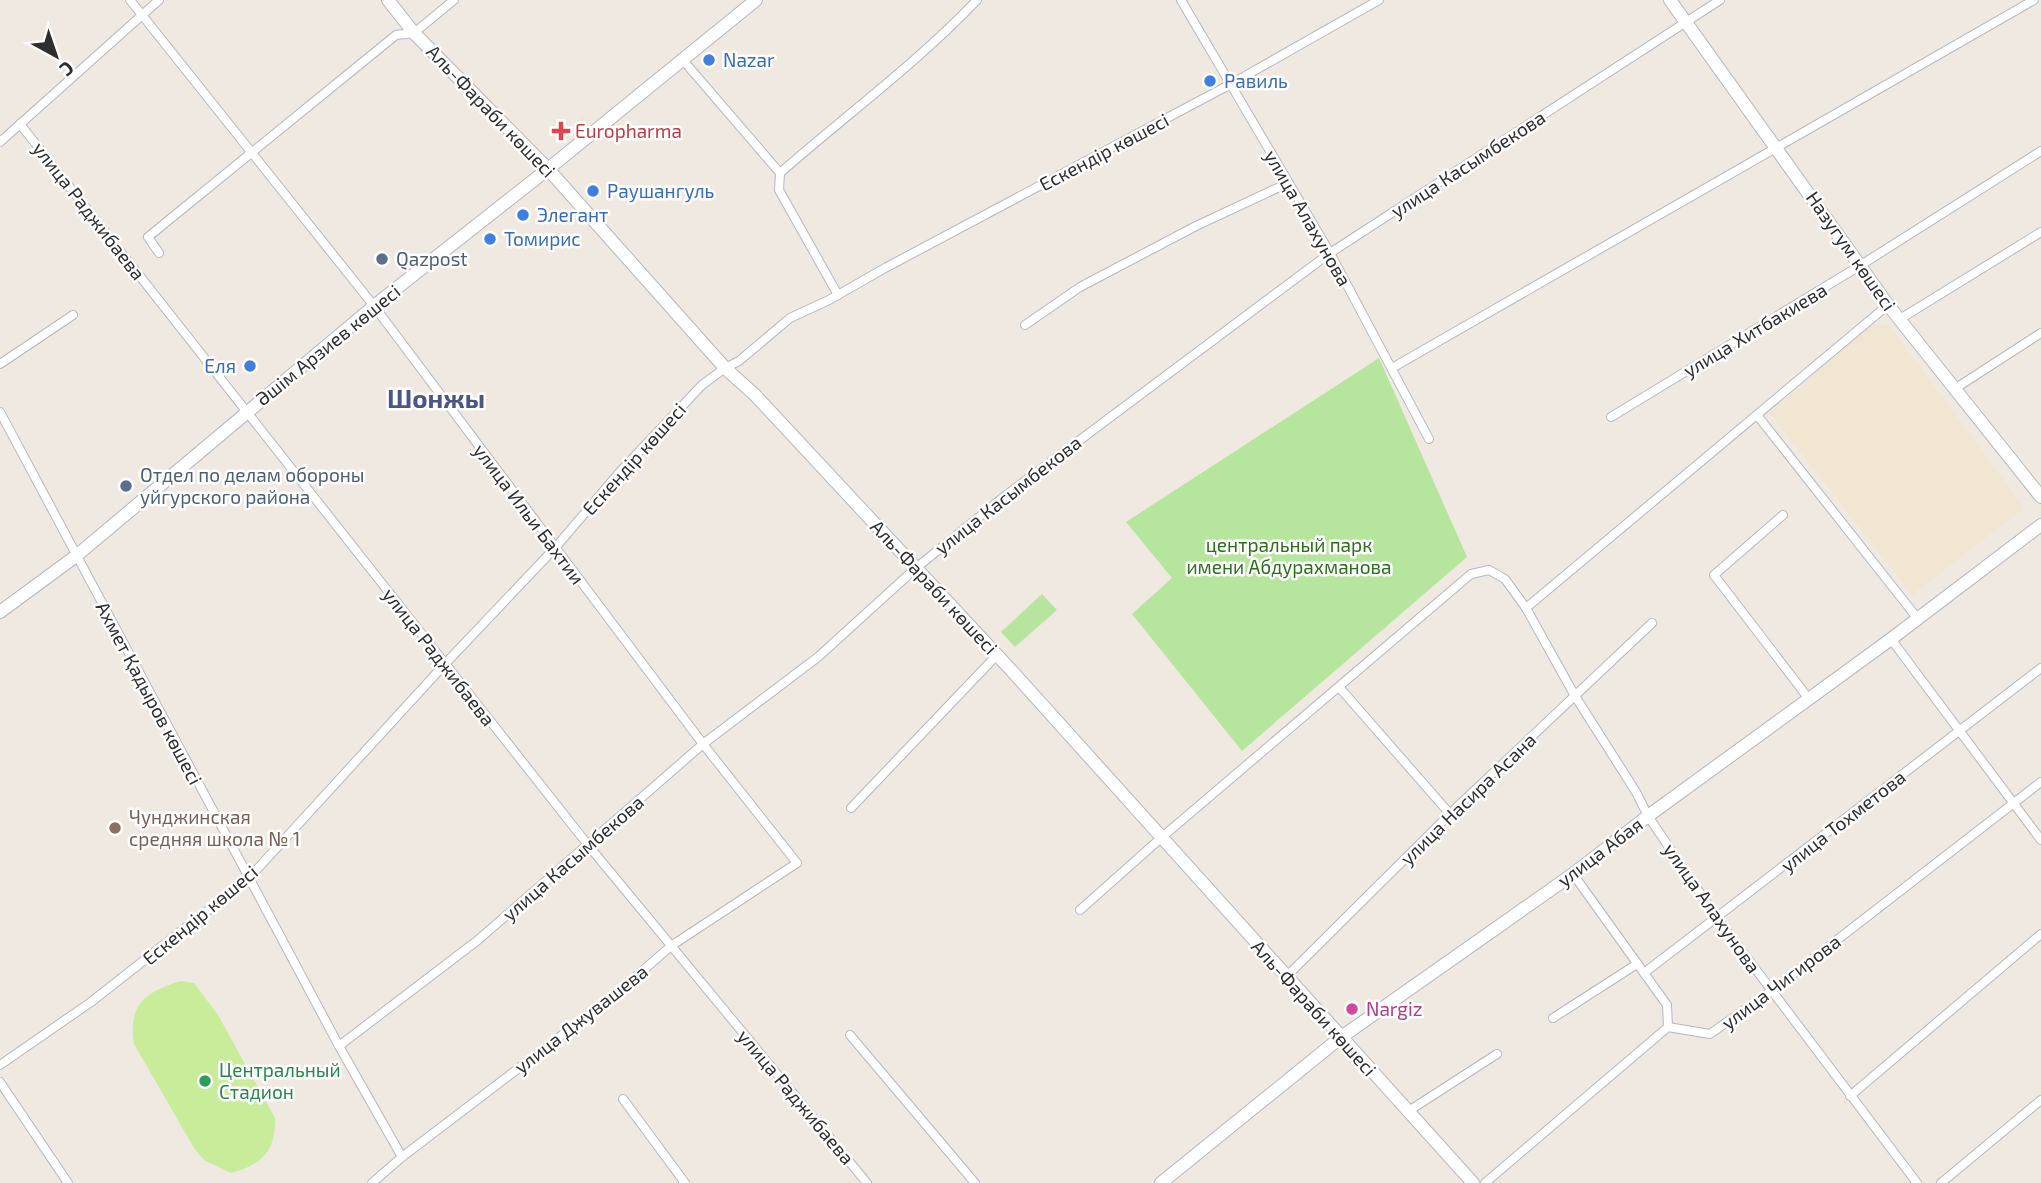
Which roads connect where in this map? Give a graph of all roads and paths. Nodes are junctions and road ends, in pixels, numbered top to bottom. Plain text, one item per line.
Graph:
1 (131, 0) edge
2 (159, 0) edge
3 (387, 0) edge
4 (454, 0) edge
5 (756, 0) edge
6 (977, 0) edge
7 (1181, 0) edge
8 (1379, 0) edge
9 (1670, 0) edge
10 (1720, 0) edge
11 (2034, 0) edge
12 (142, 15) junction
13 (1686, 22) junction
14 (414, 33) junction
15 (682, 59) junction
16 (1231, 84) junction
17 (20, 124) junction
18 (0, 142) edge
19 (1777, 146) junction
20 (2041, 151) edge
21 (252, 153) junction
22 (548, 169) junction
23 (780, 173) junction
24 (1287, 183) junction
25 (2041, 232) edge
26 (159, 253) dead end
27 (1329, 253) junction
28 (1861, 265) junction
29 (838, 295) junction
30 (1888, 305) junction
31 (374, 306) junction
32 (73, 315) dead end
33 (1900, 319) junction
34 (1024, 325) dead end
35 (2041, 333) edge
36 (0, 365) edge
37 (725, 368) junction
38 (1392, 368) junction
39 (1956, 388) junction
40 (0, 412) edge
41 (246, 413) junction
42 (1757, 415) junction
43 (1611, 418) dead end
44 (1429, 439) dead end
45 (2041, 496) edge
46 (1783, 515) dead end
47 (2041, 525) edge
48 (555, 548) junction
49 (76, 556) junction
50 (916, 568) junction
51 (1526, 608) junction
52 (0, 612) edge
53 (1918, 618) junction
54 (1652, 623) dead end
55 (1891, 639) junction
56 (997, 655) junction
57 (444, 665) junction
58 (2041, 668) edge
59 (1339, 687) junction
60 (1575, 696) junction
61 (1809, 699) junction
62 (1959, 730) junction
63 (703, 744) junction
64 (2041, 782) edge
65 (2014, 803) junction
66 (851, 808) dead end
67 (1450, 814) junction
68 (1648, 816) junction
69 (1161, 838) junction
70 (2041, 840) edge
71 (588, 845) junction
72 (797, 863) joint
73 (1573, 874) junction
74 (249, 878) junction
75 (1080, 910) dead end
76 (1717, 918) junction
77 (2041, 934) edge
78 (671, 946) junction
79 (1637, 964) junction
80 (1644, 974) junction
81 (1286, 977) junction
82 (1771, 991) junction
83 (1553, 1018) dead end
84 (1668, 1027) junction
85 (850, 1035) dead end
86 (1340, 1038) junction
87 (339, 1046) junction
88 (1497, 1054) dead end
89 (0, 1065) edge
90 (0, 1082) edge
91 (1850, 1096) junction
92 (624, 1099) dead end
93 (2041, 1100) edge
94 (1407, 1112) junction
95 (402, 1157) junction
96 (68, 1183) edge
97 (372, 1183) edge
98 (685, 1183) edge
99 (867, 1183) edge
100 (975, 1183) edge
101 (1161, 1183) edge
102 (1473, 1183) edge
103 (1485, 1183) edge
104 (1917, 1183) edge
105 (1941, 1183) edge

1 - 12 street, улица Ильи Бахтии
2 - 12 street
3 - 14 street, Аль-Фараби көшесі
4 - 14 street
5 - 15 street, Әшім Арзиев көшесі
6 - 23 street
7 - 16 street, улица Алахунова
8 - 16 street, Ескендір көшесі
9 - 13 street, Назугум көшесі
10 - 13 street, улица Касымбекова
11 - 19 street
12 - 17 street
12 - 21 street, улица Ильи Бахтии
13 - 19 street, Назугум көшесі
13 - 27 street, улица Касымбекова
14 - 21 street
14 - 22 street, Аль-Фараби көшесі
15 - 22 street, Әшім Арзиев көшесі
15 - 23 street
16 - 24 street, улица Алахунова
16 - 29 street, Ескендір көшесі
17 - 18 street
17 - 41 street, улица Раджибаева
19 - 28 street, Назугум көшесі
19 - 38 street
20 - 28 street, улица Хитбакиева
21 - 26 street
21 - 31 street, улица Ильи Бахтии
22 - 31 street, Әшім Арзиев көшесі
22 - 37 street, Аль-Фараби көшесі
23 - 29 street
24 - 27 street, улица Алахунова
24 - 34 street
25 - 33 street
27 - 38 street, улица Алахунова
27 - 50 street, улица Касымбекова
28 - 30 street, Назугум көшесі
28 - 43 street, улица Хитбакиева
29 - 37 street, Ескендір көшесі
30 - 33 street, Назугум көшесі
30 - 42 street
31 - 41 street, Әшім Арзиев көшесі
31 - 48 street, улица Ильи Бахтии
32 - 36 street
33 - 39 street, Назугум көшесі
35 - 39 street
37 - 48 street, Ескендір көшесі
37 - 50 street, Аль-Фараби көшесі
38 - 44 street, улица Алахунова
39 - 45 street, Назугум көшесі
40 - 49 street, Ахмет Қадыров көшесі
41 - 49 street, Әшім Арзиев көшесі
41 - 57 street, улица Раджибаева
42 - 51 street
42 - 53 street
46 - 61 street
47 - 53 street, улица Абая
48 - 57 street, Ескендір көшесі
48 - 63 street, улица Ильи Бахтии
49 - 52 street, Әшім Арзиев көшесі
49 - 74 street, Ахмет Қадыров көшесі
50 - 56 street, Аль-Фараби көшесі
50 - 63 street, улица Касымбекова
51 - 59 street, улица Алахунова
51 - 60 street, улица Алахунова
53 - 55 street, улица Абая
54 - 60 street, улица Насира Асана
55 - 61 street, улица Абая
55 - 62 street
56 - 66 street
56 - 69 street, Аль-Фараби көшесі
57 - 71 street, улица Раджибаева
57 - 74 street, Ескендір көшесі
58 - 62 street, улица Тохметова
59 - 67 street
59 - 69 street
60 - 67 street, улица Насира Асана
60 - 68 street, улица Алахунова
61 - 68 street, улица Абая
62 - 65 street
62 - 76 street, улица Тохметова
63 - 71 street, улица Касымбекова
63 - 72 street, улица Ильи Бахтии
64 - 65 street, улица Чигирова
65 - 70 street
65 - 82 street, улица Чигирова
67 - 81 street, улица Насира Асана
68 - 73 street, улица Абая
68 - 76 street, улица Алахунова
69 - 75 street
69 - 81 street, Аль-Фараби көшесі
71 - 78 street, улица Раджибаева
71 - 87 street, улица Касымбекова
72 - 78 street, улица Джувашева
73 - 79 street
73 - 86 street, улица Абая
74 - 87 street, Ахмет Қадыров көшесі
74 - 89 street, Ескендір көшесі
76 - 80 street, улица Тохметова
76 - 82 street, улица Алахунова
77 - 91 street
78 - 95 street, улица Джувашева
78 - 99 street, улица Раджибаева
79 - 80 street
79 - 83 street
80 - 84 street
81 - 86 street, Аль-Фараби көшесі
82 - 84 street, улица Чигирова
82 - 91 street, улица Алахунова
84 - 103 street
85 - 100 street
86 - 94 street, Аль-Фараби көшесі
86 - 101 street, улица Абая
87 - 95 street, Ахмет Қадыров көшесі
88 - 94 street
90 - 96 street
91 - 104 street, улица Алахунова
92 - 98 street
93 - 105 street
94 - 102 street, Аль-Фараби көшесі
95 - 97 street, улица Джувашева

